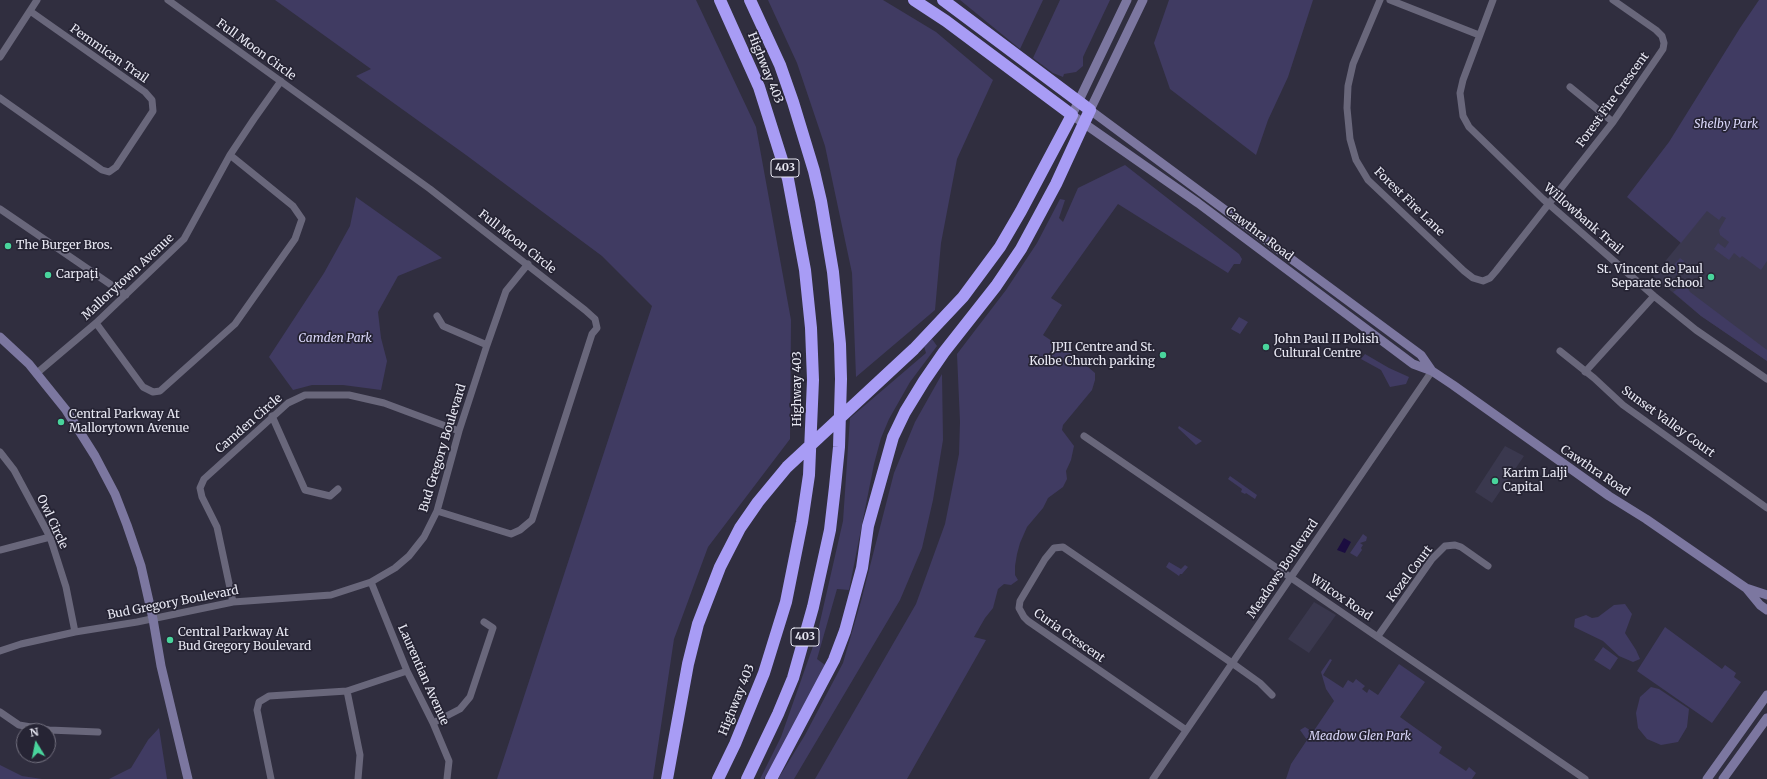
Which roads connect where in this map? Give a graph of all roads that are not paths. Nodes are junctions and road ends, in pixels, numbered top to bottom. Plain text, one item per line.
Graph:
1 (37, 0) edge
2 (168, 0) edge
3 (720, 0) edge
4 (750, 0) edge
5 (914, 0) edge
6 (943, 0) edge
7 (1127, 0) edge
8 (1143, 0) edge
9 (1380, 0) edge
10 (1390, 0) edge
11 (1493, 0) edge
12 (1613, 0) edge
13 (30, 11) junction
14 (1479, 35) junction
15 (0, 57) edge
16 (281, 82) junction
17 (1570, 87) dead end
18 (0, 98) edge
19 (1078, 101) junction
20 (1090, 110) junction
21 (1072, 116) junction
22 (1613, 122) junction
23 (1083, 125) junction
24 (230, 155) junction
25 (1549, 204) junction
26 (0, 209) edge
27 (528, 264) junction
28 (126, 295) junction
29 (1654, 296) junction
30 (437, 316) dead end
31 (96, 323) junction
32 (0, 337) edge
33 (487, 345) junction
34 (1560, 351) dead end
35 (1432, 371) junction
36 (1585, 372) junction
37 (37, 373) junction
38 (1767, 379) edge
39 (272, 416) junction
40 (459, 431) junction
41 (1084, 436) dead end
42 (0, 452) edge
43 (338, 489) dead end
44 (1767, 508) edge
45 (437, 511) junction
46 (50, 537) junction
47 (0, 550) edge
48 (1488, 566) dead end
49 (1290, 578) junction
50 (371, 582) junction
51 (1746, 588) junction
52 (1767, 595) edge
53 (233, 602) junction
54 (1767, 610) edge
55 (153, 619) junction
56 (484, 622) dead end
57 (75, 632) junction
58 (1378, 636) junction
59 (0, 651) edge
60 (1232, 663) junction
61 (407, 671) junction
62 (347, 691) junction
63 (1272, 695) dead end
64 (1767, 695) edge
65 (0, 712) edge
66 (1767, 718) edge
67 (433, 723) junction
68 (1186, 730) junction
69 (98, 732) dead end
70 (188, 779) edge
71 (271, 779) edge
72 (358, 779) edge
73 (447, 779) edge
74 (666, 779) edge
75 (718, 779) edge
76 (747, 779) edge
77 (771, 779) edge
78 (1153, 779) edge
79 (1585, 779) edge
80 (1707, 779) edge
81 (1723, 779) edge

1 - 13 street
2 - 16 street, Full Moon Circle
3 - 75 highway, Highway 403 / 403
4 - 76 highway, Highway 403 / 403
5 - 21 highway
6 - 19 highway
7 - 19 main road
8 - 20 main road
9 - 25 street, Forest Fire Lane
10 - 14 street
11 - 14 street
12 - 22 street, Forest Fire Crescent
13 - 15 street
13 - 18 street, Pemmican Trail
14 - 25 street, Willowbank Trail
16 - 24 street, Mallorytown Avenue
16 - 27 street, Full Moon Circle
17 - 22 street
19 - 20 highway
19 - 21 main road
20 - 23 highway
20 - 35 main road, Cawthra Road
21 - 23 main road, Cawthra Road
21 - 74 highway
22 - 25 street, Forest Fire Crescent
23 - 35 main road, Cawthra Road
23 - 77 highway
24 - 28 street, Mallorytown Avenue
24 - 31 street
25 - 29 street, Willowbank Trail
26 - 28 street
27 - 33 street, Bud Gregory Boulevard
27 - 45 street, Full Moon Circle
28 - 31 street, Mallorytown Avenue
29 - 36 street
29 - 38 street, Willowbank Trail
30 - 33 street
31 - 37 street, Mallorytown Avenue
32 - 37 main road
33 - 40 street, Bud Gregory Boulevard
34 - 36 street, Sunset Valley Court
35 - 49 street, Meadows Boulevard
35 - 51 main road, Cawthra Road
36 - 44 street, Sunset Valley Court
37 - 55 main road
39 - 40 street, Camden Circle
39 - 43 street
39 - 53 street, Camden Circle
40 - 45 street, Bud Gregory Boulevard
41 - 49 street, Wilcox Road
42 - 46 street, Owl Circle
45 - 50 street, Bud Gregory Boulevard
46 - 47 street
46 - 57 street, Owl Circle
48 - 58 street, Kozel Court
49 - 58 street, Wilcox Road
49 - 60 street, Meadows Boulevard
50 - 53 street, Bud Gregory Boulevard
50 - 61 street, Laurentian Avenue
51 - 52 main road, Cawthra Road
51 - 54 main road, Cawthra Road
53 - 55 street, Bud Gregory Boulevard
55 - 57 street, Bud Gregory Boulevard
55 - 70 main road
56 - 67 street
57 - 59 street, Bud Gregory Boulevard
58 - 79 street, Wilcox Road
60 - 63 street, Curia Crescent
60 - 68 street, Meadows Boulevard
60 - 68 street, Curia Crescent
61 - 62 street
61 - 67 street, Laurentian Avenue
62 - 71 street
62 - 72 street
64 - 80 main road
65 - 69 street
66 - 81 main road
67 - 73 street, Laurentian Avenue
68 - 78 street, Meadows Boulevard

